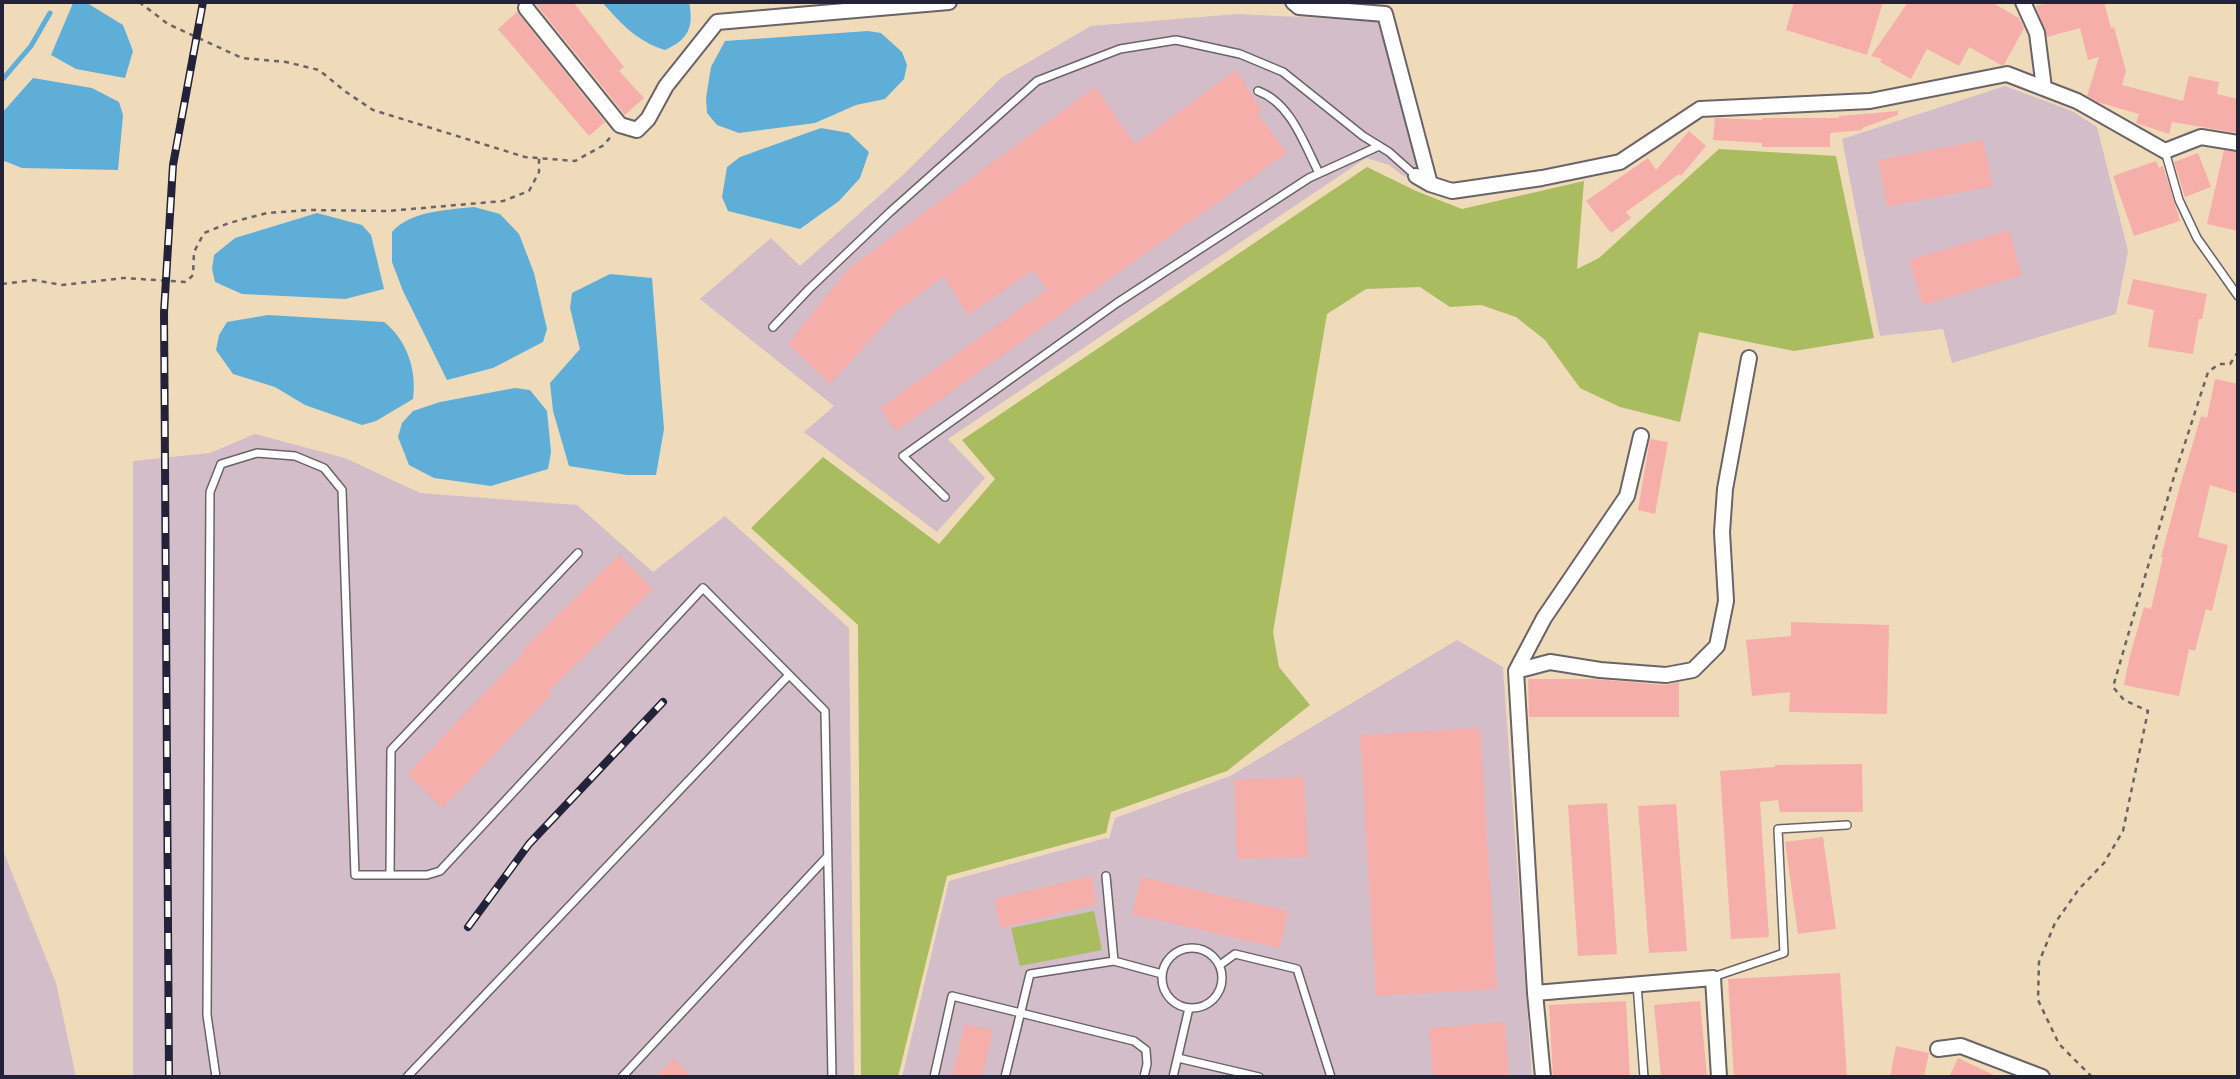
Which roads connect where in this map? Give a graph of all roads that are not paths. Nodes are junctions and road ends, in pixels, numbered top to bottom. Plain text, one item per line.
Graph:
1 (949, 2) edge
2 (1293, 2) edge
3 (2023, 2) edge
4 (526, 8) dead end
5 (2043, 88) junction
6 (1258, 92) dead end
7 (2238, 143) edge
8 (1379, 146) junction
9 (2165, 151) junction
10 (1319, 173) junction
11 (1416, 176) joint
12 (1430, 184) junction
13 (2238, 296) edge
14 (773, 327) dead end
15 (1749, 358) dead end
16 (1641, 436) dead end
17 (945, 497) dead end
18 (578, 553) dead end
19 (1516, 671) junction
20 (789, 675) junction
21 (1847, 825) dead end
22 (828, 857) junction
23 (390, 875) junction
24 (1105, 876) dead end
25 (1114, 961) junction
26 (1220, 965) junction
27 (1162, 974) junction
28 (1713, 978) junction
29 (1637, 984) junction
30 (1535, 993) junction
31 (1189, 1008) junction
32 (1021, 1012) junction
33 (1938, 1049) dead end
34 (1178, 1058) junction
35 (216, 1077) edge
36 (407, 1077) edge
37 (622, 1077) edge
38 (832, 1077) edge
39 (933, 1077) edge
40 (1005, 1077) edge
41 (1144, 1077) edge
42 (1173, 1077) edge
43 (1259, 1077) edge
44 (1331, 1077) edge
45 (1543, 1077) edge
46 (1644, 1077) edge
47 (1719, 1077) edge
48 (2042, 1077) edge

1 - 4 street
2 - 12 street
3 - 5 street
5 - 9 street
5 - 12 street
6 - 10 lane
7 - 9 street
8 - 10 lane
8 - 11 lane
8 - 14 lane
9 - 13 lane
10 - 17 lane
11 - 12 street
15 - 19 street
16 - 19 street
18 - 23 lane
19 - 30 street
20 - 22 lane
20 - 23 lane
20 - 36 lane
21 - 28 lane
22 - 37 lane
22 - 38 lane
23 - 35 lane
24 - 25 lane
25 - 27 lane
25 - 32 lane
26 - 27 lane
26 - 31 lane
26 - 44 lane
27 - 31 lane
28 - 29 street
28 - 47 street
29 - 30 street
29 - 46 lane
30 - 45 street
31 - 34 lane
32 - 39 lane
32 - 40 lane
32 - 41 lane
33 - 48 street
34 - 42 lane
34 - 43 lane

